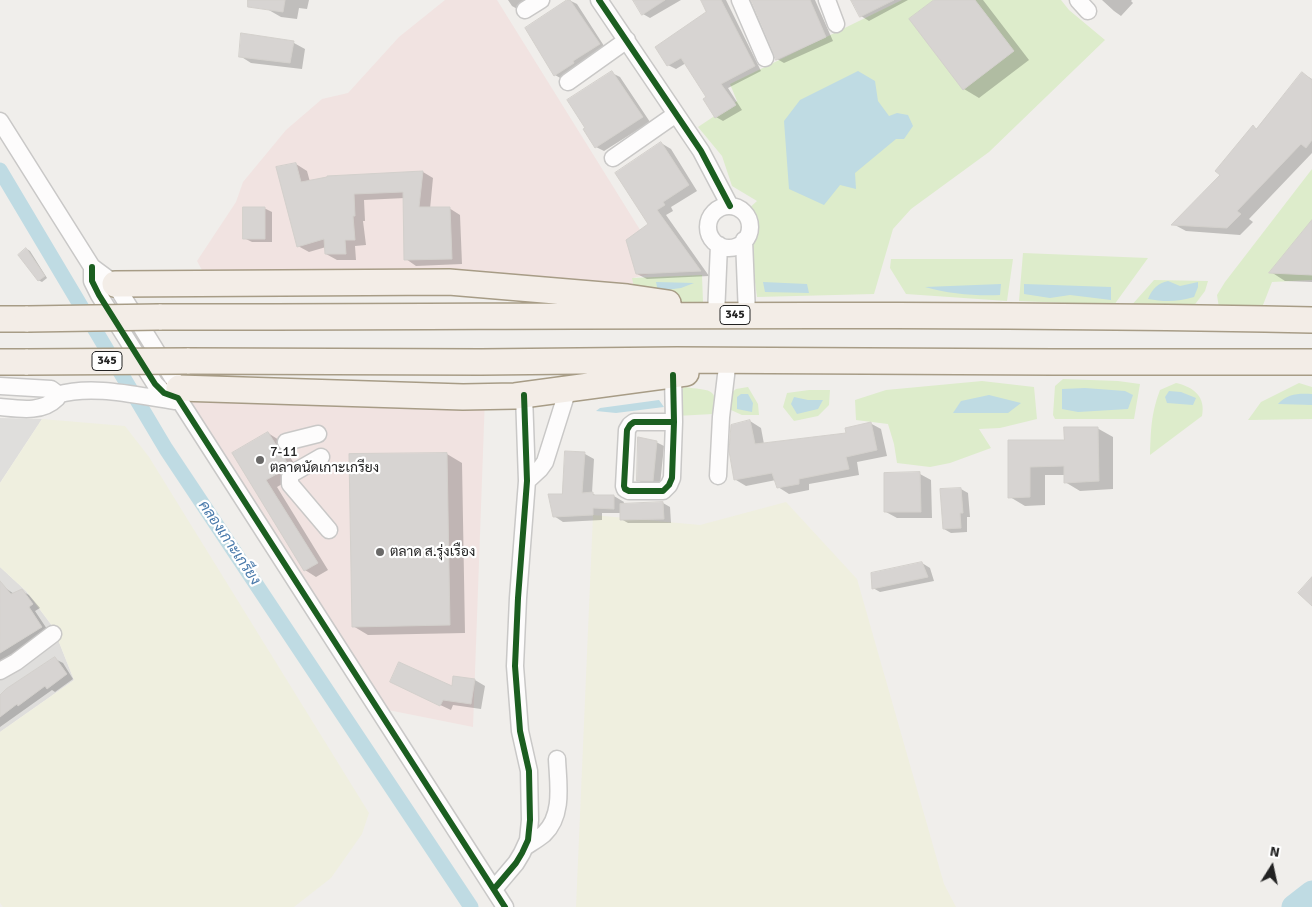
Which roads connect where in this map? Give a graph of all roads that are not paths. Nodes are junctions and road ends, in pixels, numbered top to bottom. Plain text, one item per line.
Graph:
1 (541, 0) edge
2 (599, 0) edge
3 (740, 0) edge
4 (827, 0) edge
5 (525, 10) dead end
6 (836, 24) dead end
7 (627, 40) junction
8 (765, 58) dead end
9 (568, 82) dead end
10 (676, 114) junction
11 (0, 121) edge
12 (613, 158) dead end
13 (730, 206) junction
14 (744, 240) junction
15 (719, 245) junction
16 (92, 267) junction
17 (449, 282) junction
18 (115, 284) junction
19 (708, 315) junction
20 (747, 315) junction
21 (448, 317) junction
22 (0, 319) edge
23 (1312, 320) edge
24 (755, 361) junction
25 (0, 362) edge
26 (481, 362) junction
27 (1312, 362) edge
28 (727, 367) junction
29 (673, 375) junction
30 (0, 386) edge
31 (568, 389) junction
32 (57, 395) junction
33 (524, 395) junction
34 (179, 396) junction
35 (485, 397) junction
36 (0, 407) edge
37 (674, 422) junction
38 (318, 434) dead end
39 (286, 442) dead end
40 (321, 457) dead end
41 (718, 476) dead end
42 (527, 481) junction
43 (329, 530) dead end
44 (53, 634) dead end
45 (0, 670) edge
46 (558, 759) dead end
47 (525, 847) junction
48 (494, 889) junction
49 (505, 907) edge

1 - 5 street
2 - 7 street
3 - 8 street
4 - 6 street
7 - 9 street
7 - 10 street
10 - 12 street
10 - 13 street
11 - 16 street
13 - 14 street
13 - 15 street
14 - 15 street
14 - 20 street
15 - 19 street
16 - 18 street
16 - 34 street
17 - 18 main road
17 - 19 main road
17 - 21 main road
18 - 34 street
19 - 20 main road, 345
19 - 21 main road, 345
20 - 23 main road, 345
21 - 22 main road, 345, bridge
24 - 26 main road, 345
24 - 27 main road, 345
24 - 28 main road
25 - 26 main road, 345, bridge
26 - 35 main road
28 - 29 main road
28 - 41 street
29 - 31 main road
29 - 37 street
30 - 32 street
31 - 33 main road
31 - 42 street
32 - 34 street
32 - 36 street
33 - 35 main road
33 - 42 street
34 - 35 main road
34 - 48 street
37 - 37 street
38 - 39 street
40 - 43 street
42 - 47 street
44 - 45 street
46 - 47 street
47 - 48 street
48 - 49 street

